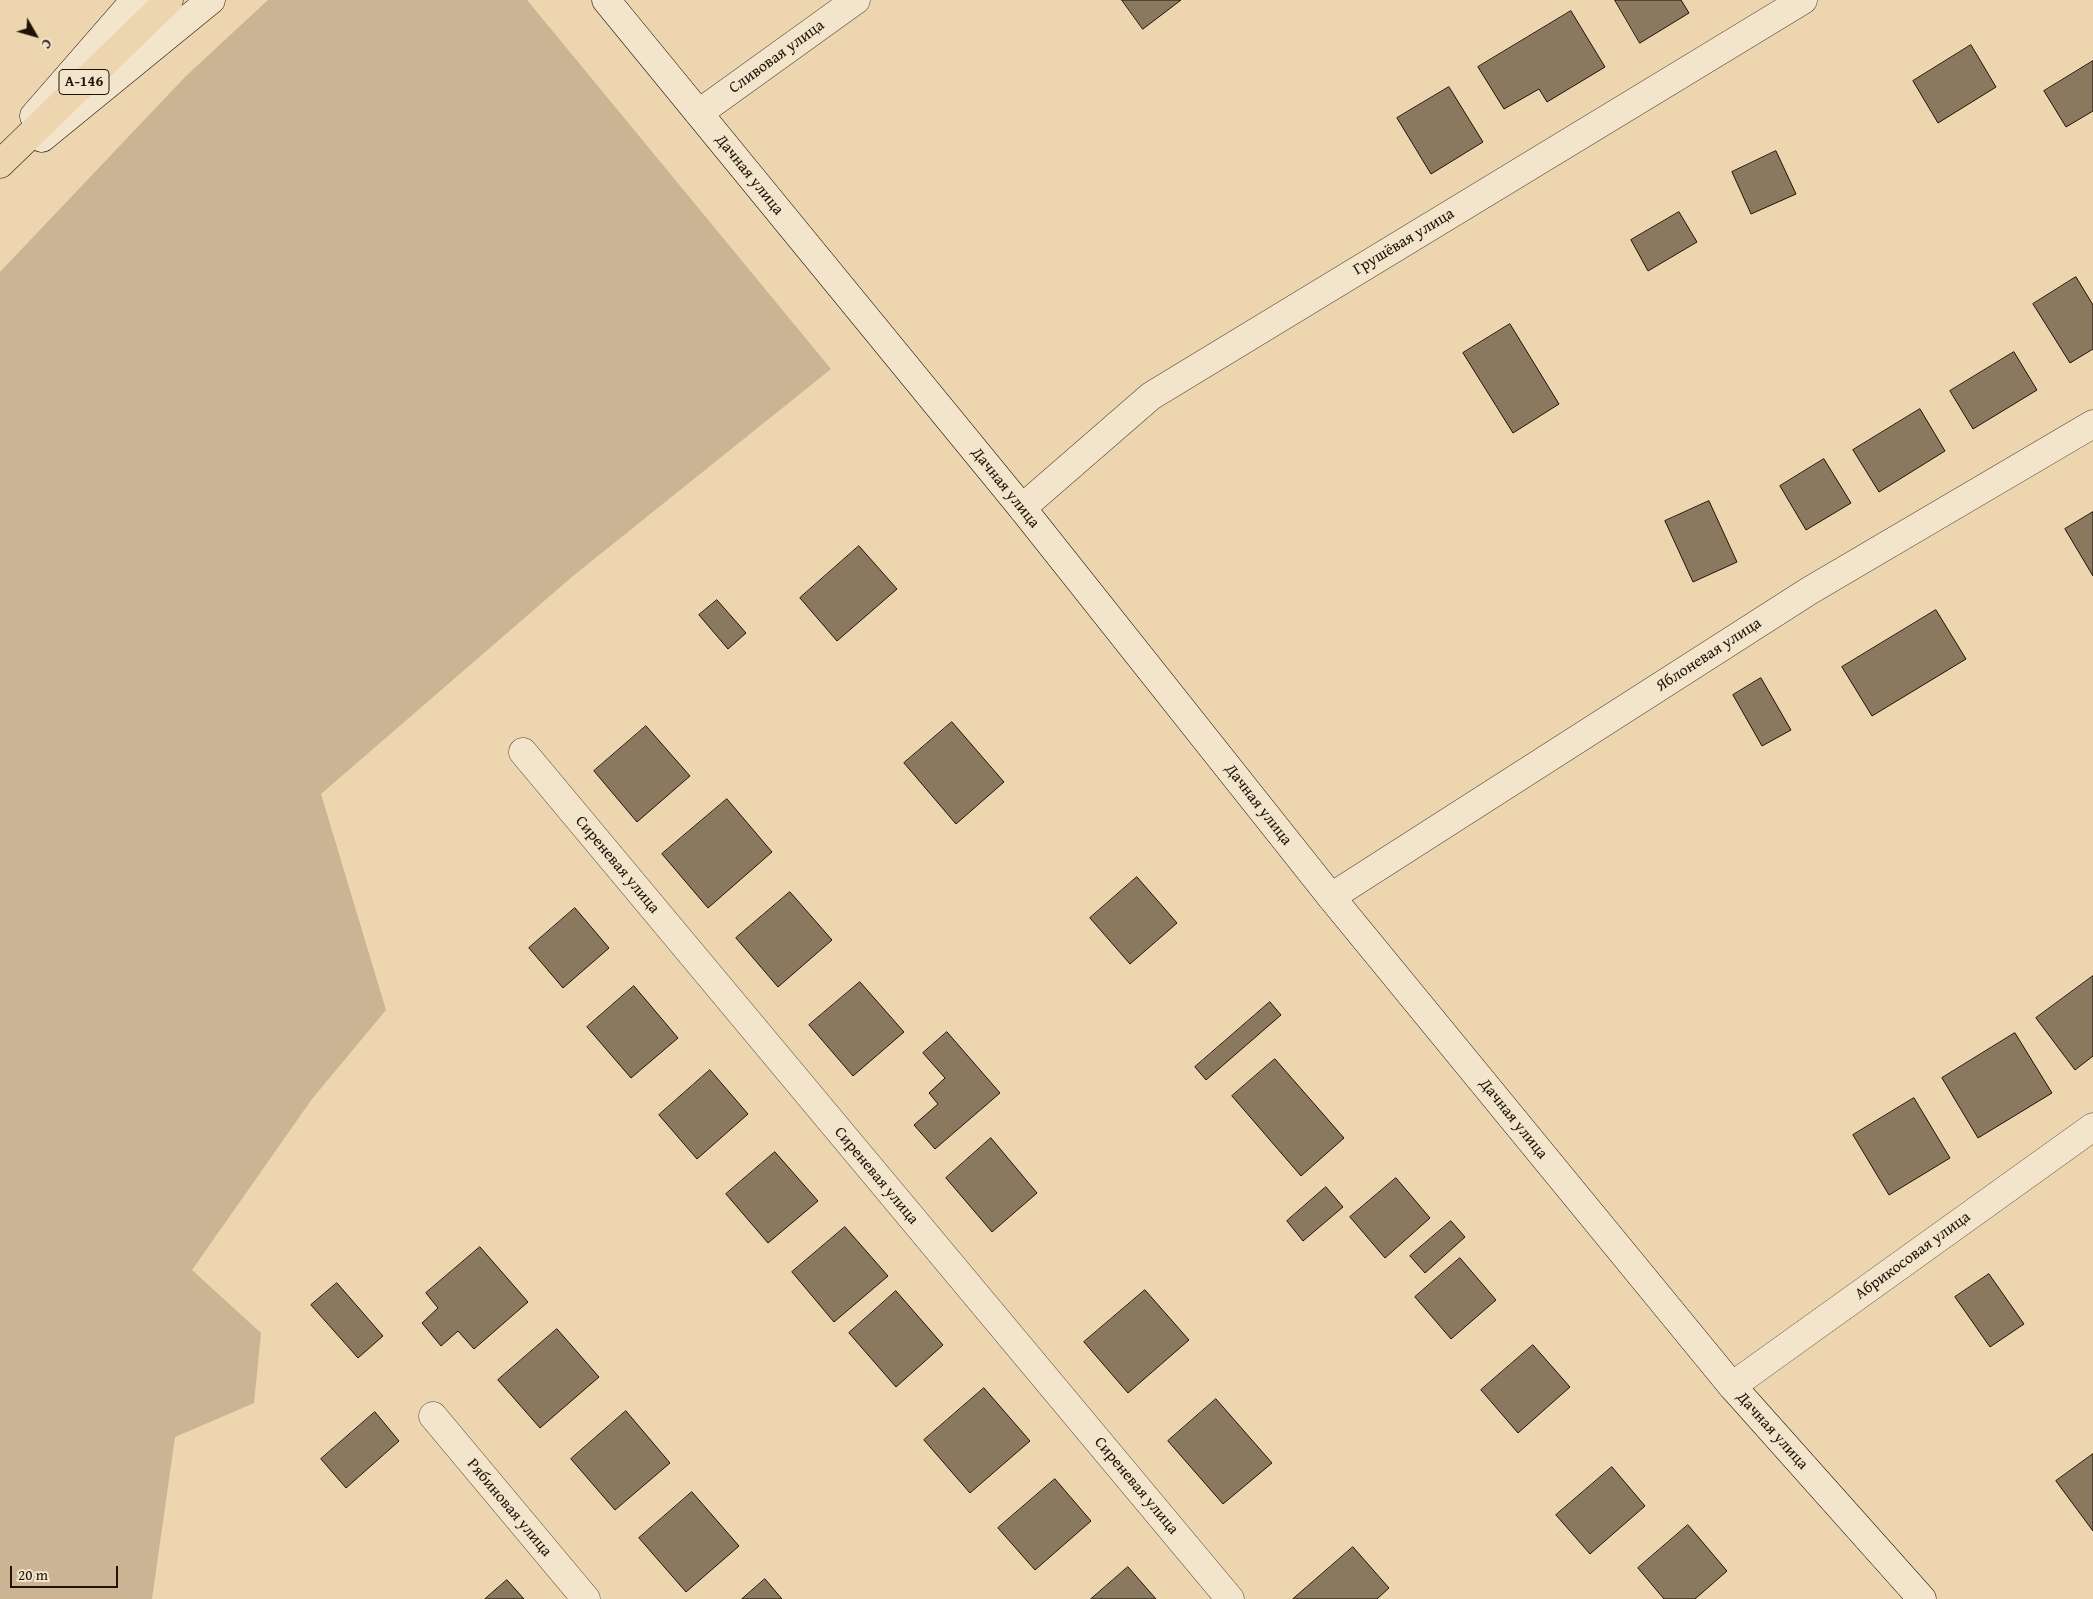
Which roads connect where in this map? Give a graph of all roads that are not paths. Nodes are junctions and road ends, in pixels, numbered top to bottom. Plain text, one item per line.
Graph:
1 (135, 0) edge
2 (169, 0) edge
3 (211, 0) edge
4 (606, 0) edge
5 (856, 0) edge
6 (1803, 0) edge
7 (699, 113) junction
8 (0, 155) edge
9 (0, 164) edge
10 (0, 172) edge
11 (2093, 424) edge
12 (1022, 508) junction
13 (523, 752) dead end
14 (1331, 897) junction
15 (2093, 1127) edge
16 (1732, 1386) junction
17 (433, 1416) dead end
18 (586, 1599) edge
19 (1230, 1599) edge
20 (1922, 1599) edge

1 - 8 street
2 - 9 highway, А-146
3 - 10 street
4 - 7 street, Дачная улица
5 - 7 street, Сливовая улица
6 - 12 street, Грушёвая улица
7 - 12 street, Дачная улица
11 - 14 street, Яблоневая улица
12 - 14 street, Дачная улица
13 - 19 street, Сиреневая улица
14 - 16 street, Дачная улица
15 - 16 street, Абрикосовая улица
16 - 20 street, Дачная улица
17 - 18 street, Рябиновая улица

